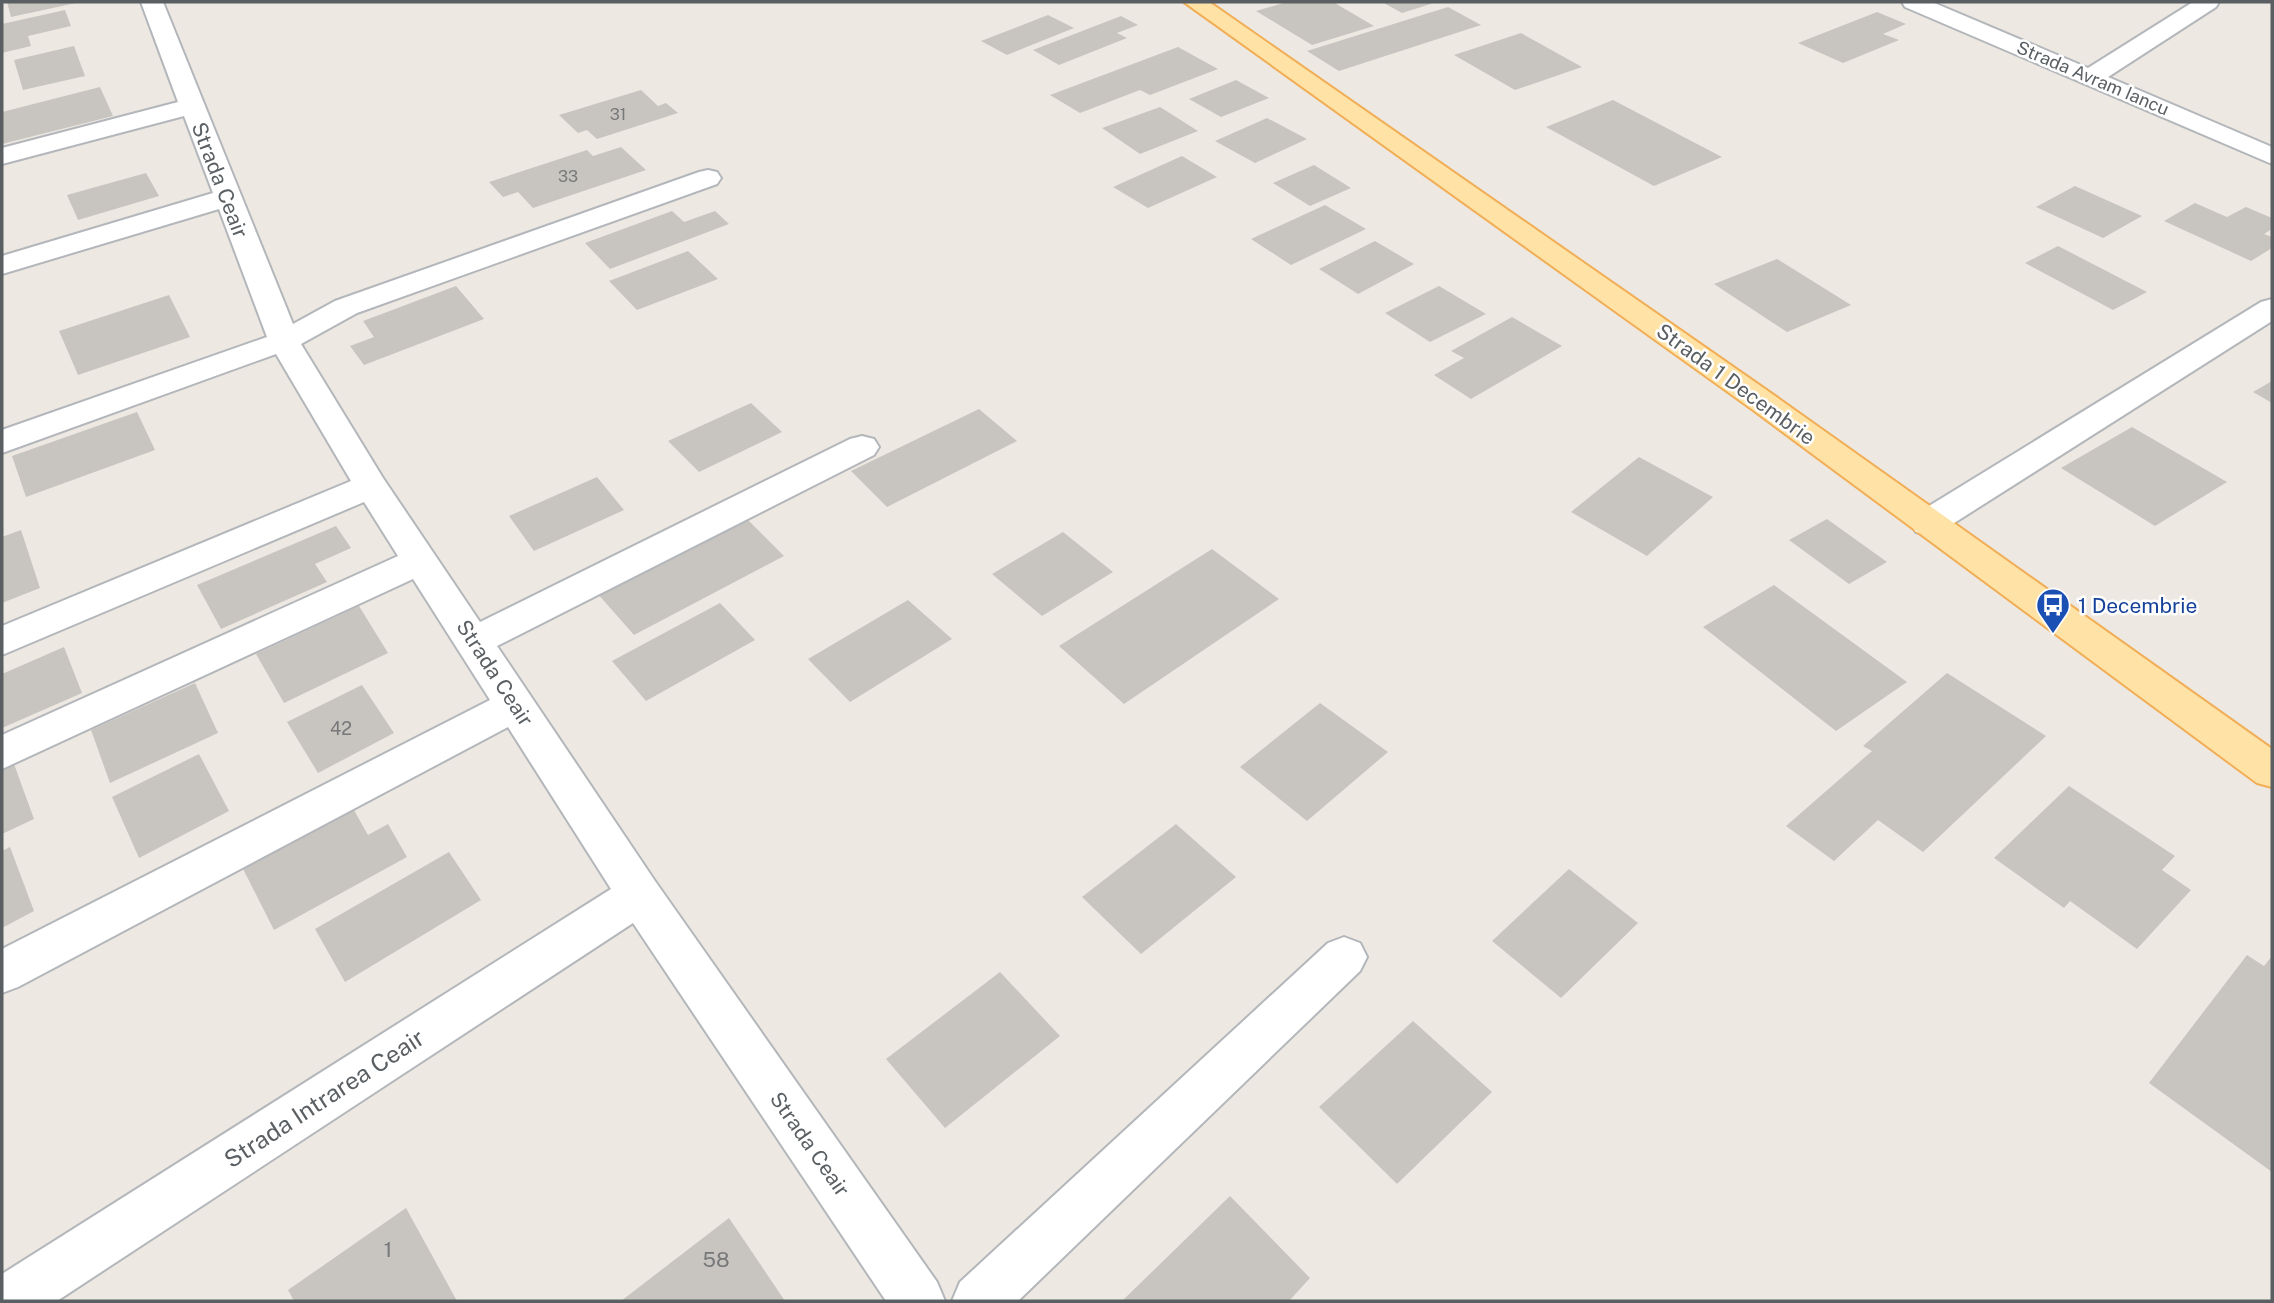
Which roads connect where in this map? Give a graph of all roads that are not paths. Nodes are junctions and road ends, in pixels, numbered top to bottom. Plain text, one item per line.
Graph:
1 (152, 2) edge
2 (1195, 2) edge
3 (1913, 2) edge
4 (2208, 2) edge
5 (2091, 77) junction
6 (191, 106) junction
7 (2, 156) edge
8 (2272, 156) edge
9 (708, 178) dead end
10 (227, 198) junction
11 (2, 265) edge
12 (2272, 308) edge
13 (284, 341) junction
14 (2, 442) edge
15 (862, 447) dead end
16 (370, 486) junction
17 (1928, 523) junction
18 (420, 561) junction
19 (2, 641) edge
20 (474, 641) junction
21 (516, 705) junction
22 (2, 753) edge
23 (2272, 771) edge
24 (639, 895) junction
25 (1344, 957) dead end
26 (2, 972) edge
27 (9, 1301) edge
28 (918, 1301) edge
29 (979, 1301) edge

1 - 6 street, Strada Ceair
2 - 17 main road, Strada 1 Decembrie
3 - 5 street, Strada Avram Iancu
4 - 5 street
5 - 8 street, Strada Avram Iancu
6 - 7 street
6 - 10 street, Strada Ceair
9 - 13 street
10 - 11 street
10 - 13 street, Strada Ceair
12 - 17 street
13 - 14 street
13 - 16 street, Strada Ceair
15 - 20 street
16 - 18 street, Strada Ceair
16 - 19 street
17 - 23 main road, Strada 1 Decembrie
18 - 20 street, Strada Ceair
18 - 22 street
20 - 21 street, Strada Ceair
21 - 24 street, Strada Ceair
21 - 26 street
24 - 27 street, Strada Intrarea Ceair
24 - 28 street, Strada Ceair
25 - 29 street

